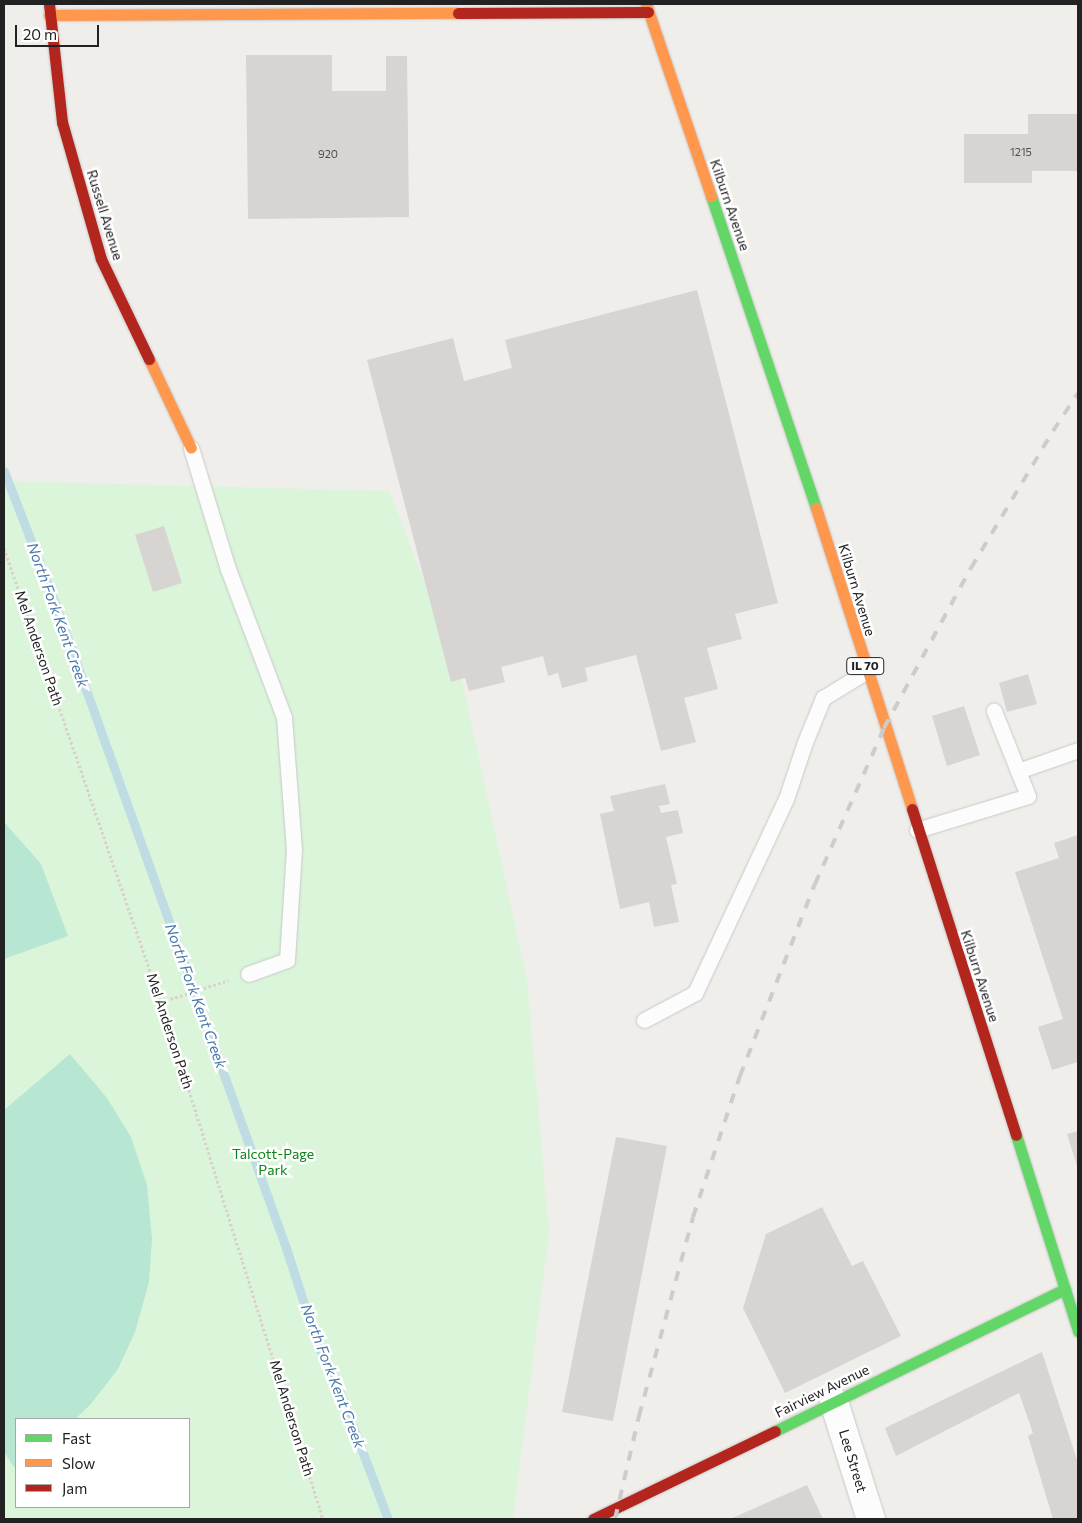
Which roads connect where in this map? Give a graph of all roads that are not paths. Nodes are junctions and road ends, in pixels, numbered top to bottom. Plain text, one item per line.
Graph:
1 (412, 8) edge
2 (647, 8) edge
3 (49, 9) edge
4 (191, 448) joint
5 (867, 671) junction
6 (994, 712) dead end
7 (1078, 750) edge
8 (1018, 771) junction
9 (917, 830) junction
10 (248, 974) dead end
11 (644, 1020) dead end
12 (1065, 1290) junction
13 (1078, 1331) edge
14 (834, 1402) junction
15 (593, 1519) edge
16 (871, 1519) edge

1 - 2 street
1 - 3 street
2 - 5 street, Kilburn Avenue / IL 70
3 - 4 street, Russell Avenue
4 - 10 lane
5 - 9 street, Kilburn Avenue / IL 70
5 - 11 lane
6 - 8 lane
7 - 8 lane
8 - 9 lane
9 - 12 street, Kilburn Avenue / IL 70
12 - 13 street, Kilburn Avenue / IL 70
12 - 14 street, Fairview Avenue
14 - 15 street, Fairview Avenue
14 - 16 street, Lee Street

